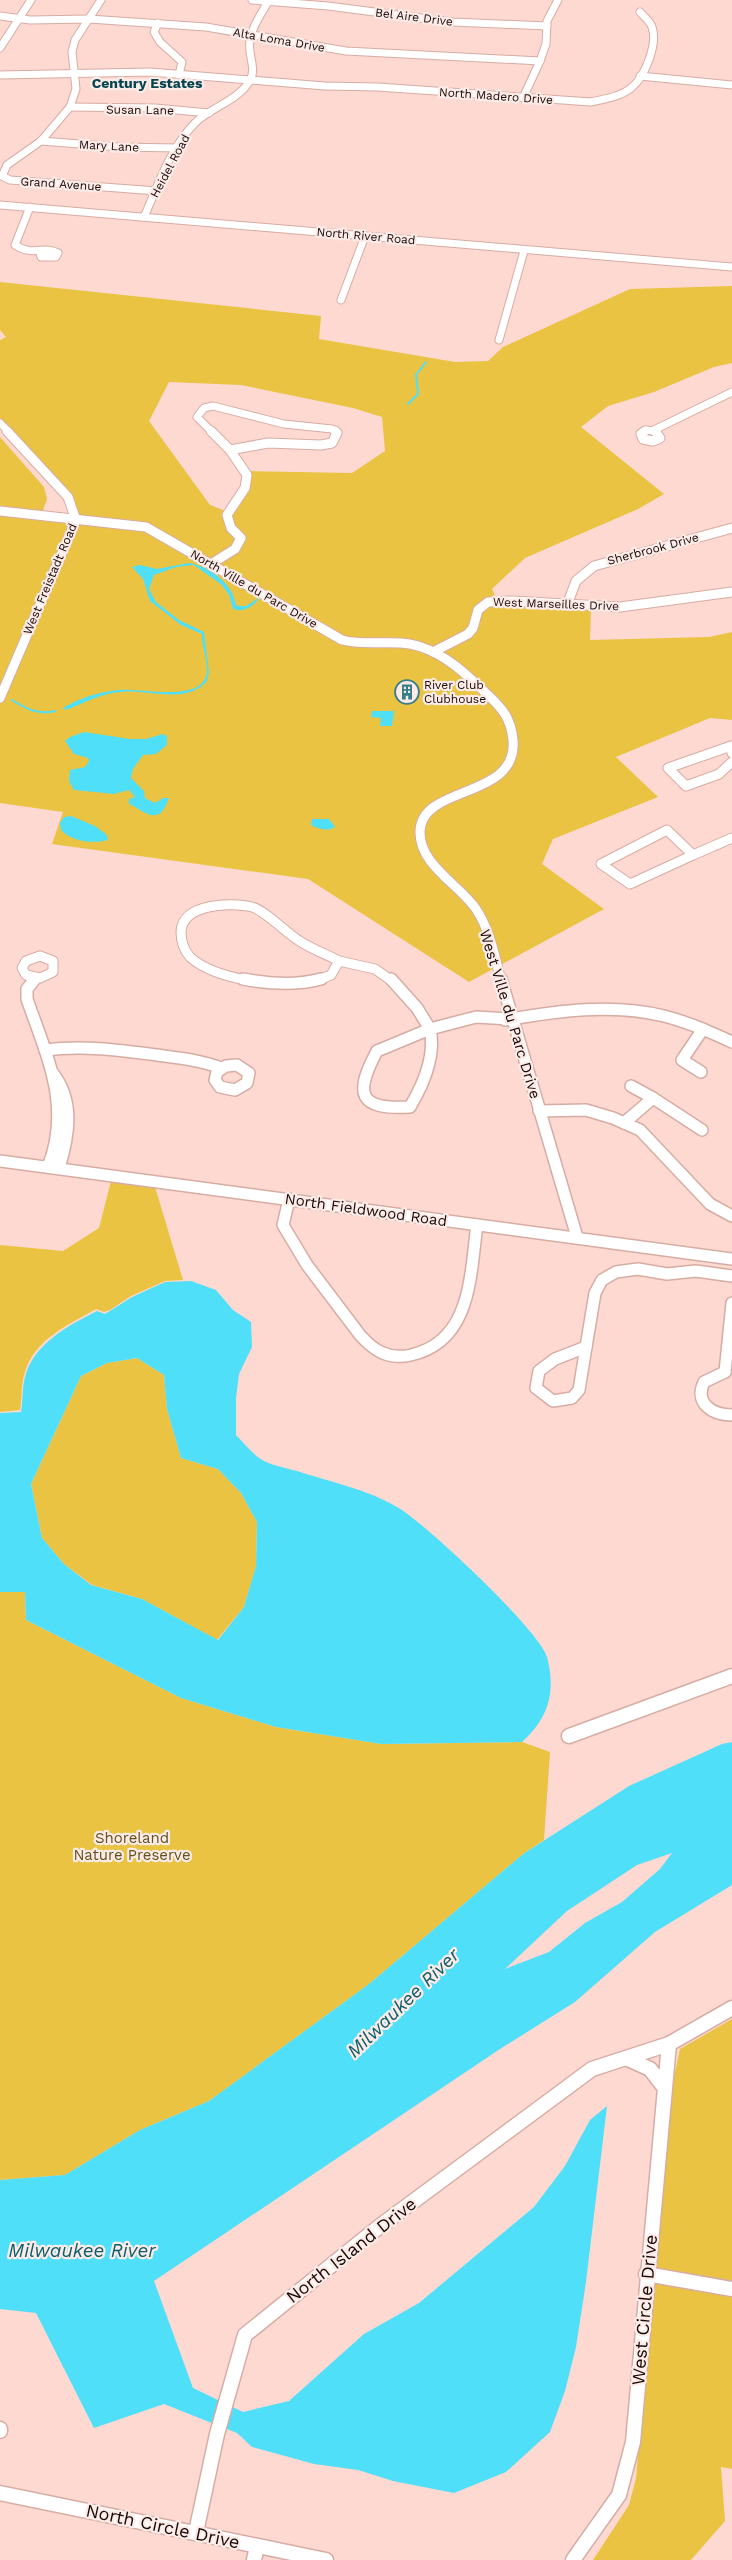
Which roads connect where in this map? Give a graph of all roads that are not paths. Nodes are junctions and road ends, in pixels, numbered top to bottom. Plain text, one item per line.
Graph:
1 (30, 0) edge
2 (101, 0) edge
3 (252, 0) edge
4 (558, 0) edge
5 (269, 1) edge
6 (640, 12) dead end
7 (0, 18) edge
8 (18, 19) junction
9 (88, 19) junction
10 (158, 23) junction
11 (547, 26) junction
12 (251, 34) junction
13 (0, 48) edge
14 (540, 61) junction
15 (74, 73) junction
16 (0, 75) edge
17 (179, 75) junction
18 (640, 76) junction
19 (251, 80) junction
20 (732, 85) edge
21 (523, 98) junction
22 (70, 108) junction
23 (209, 113) junction
24 (41, 142) junction
25 (178, 148) junction
26 (5, 157) dead end
27 (14, 159) junction
28 (157, 191) junction
29 (0, 204) edge
30 (30, 207) junction
31 (144, 217) junction
32 (365, 236) junction
33 (524, 251) junction
34 (40, 253) dead end
35 (732, 268) edge
36 (341, 300) dead end
37 (498, 340) dead end
38 (732, 392) edge
39 (0, 423) edge
40 (654, 430) dead end
41 (230, 450) junction
42 (0, 511) edge
43 (76, 520) junction
44 (732, 528) edge
45 (211, 564) junction
46 (732, 592) edge
47 (567, 606) junction
48 (433, 652) junction
49 (0, 698) edge
50 (732, 748) edge
51 (732, 762) edge
52 (732, 838) edge
53 (693, 855) junction
54 (339, 961) junction
55 (35, 979) dead end
56 (511, 1019) junction
57 (431, 1028) junction
58 (703, 1030) junction
59 (732, 1042) edge
60 (45, 1050) junction
61 (221, 1068) dead end
62 (701, 1072) dead end
63 (631, 1086) dead end
64 (653, 1098) junction
65 (539, 1111) junction
66 (624, 1122) junction
67 (702, 1130) dead end
68 (0, 1161) edge
69 (54, 1168) junction
70 (289, 1199) junction
71 (732, 1216) edge
72 (477, 1225) junction
73 (577, 1237) junction
74 (731, 1259) edge
75 (732, 1275) edge
76 (732, 1303) edge
77 (586, 1347) junction
78 (729, 1374) edge
79 (732, 1415) edge
80 (732, 1676) edge
81 (569, 1736) dead end
82 (732, 2008) edge
83 (669, 2044) junction
84 (628, 2059) junction
85 (664, 2087) junction
86 (646, 2274) junction
87 (732, 2289) edge
88 (0, 2493) edge
89 (196, 2532) junction
90 (255, 2553) edge
91 (326, 2560) edge
92 (573, 2560) edge

1 - 8 street
2 - 9 street, Grand Avenue
3 - 5 street, Bel Aire Drive
4 - 11 street
5 - 11 street, Bel Aire Drive
5 - 12 street
6 - 18 street
7 - 8 street, Alta Loma Drive
8 - 9 street, Alta Loma Drive
8 - 13 street
9 - 10 street, Alta Loma Drive
9 - 15 street, Grand Avenue
10 - 12 street, Alta Loma Drive
10 - 17 street
11 - 14 street
12 - 14 street, Alta Loma Drive
12 - 19 street
14 - 21 street
15 - 16 street, North Madero Drive
15 - 17 street, North Madero Drive
15 - 22 street, Grand Avenue
17 - 19 street, North Madero Drive
18 - 20 street
18 - 21 street, North Madero Drive
19 - 21 street, North Madero Drive
19 - 23 street, Heidel Road
22 - 23 street, Susan Lane
22 - 24 street, Grand Avenue
23 - 25 street, Heidel Road
24 - 25 street, Mary Lane
24 - 27 street, Grand Avenue
25 - 28 street, Heidel Road
26 - 27 street
27 - 28 street, Grand Avenue
28 - 31 street, Heidel Road
29 - 30 street, North River Road
30 - 31 street, North River Road
30 - 34 street
31 - 32 street, North River Road
32 - 33 street, North River Road
32 - 36 street
33 - 35 street, North River Road
33 - 37 street
38 - 40 street
39 - 43 street, West Freistadt Road
41 - 41 street
41 - 45 street
42 - 43 street, North Ville du Parc Drive
43 - 45 street, North Ville du Parc Drive
43 - 49 street, West Freistadt Road
44 - 47 street, Sherbrook Drive
45 - 48 street, North Ville du Parc Drive
46 - 47 street, West Marseilles Drive
47 - 48 street, West Marseilles Drive
48 - 56 street, West Ville du Parc Drive
50 - 51 street
52 - 53 street
53 - 53 street
54 - 54 street
54 - 57 street
55 - 60 street
56 - 57 street
56 - 58 street
56 - 65 street, West Ville du Parc Drive
57 - 57 street
58 - 59 street
58 - 62 street
60 - 61 street
60 - 69 street
63 - 64 street
64 - 66 street
64 - 67 street
65 - 66 street
65 - 73 street, West Ville du Parc Drive
66 - 71 street
68 - 69 street, North Fieldwood Road
69 - 70 street, North Fieldwood Road
70 - 72 street, North Fieldwood Road
70 - 72 street
72 - 73 street, North Fieldwood Road
73 - 74 street, North Fieldwood Road
74 - 75 street
75 - 77 street
76 - 78 street
77 - 77 street
78 - 79 street
80 - 81 street
82 - 83 street, North Island Drive
83 - 84 street, North Island Drive
83 - 85 street, West Circle Drive
84 - 85 street
84 - 89 street, North Island Drive
85 - 86 street, West Circle Drive
86 - 87 street
86 - 92 street, West Circle Drive
88 - 89 street, North Circle Drive
89 - 90 street, North Circle Drive
90 - 91 street, North Circle Drive

